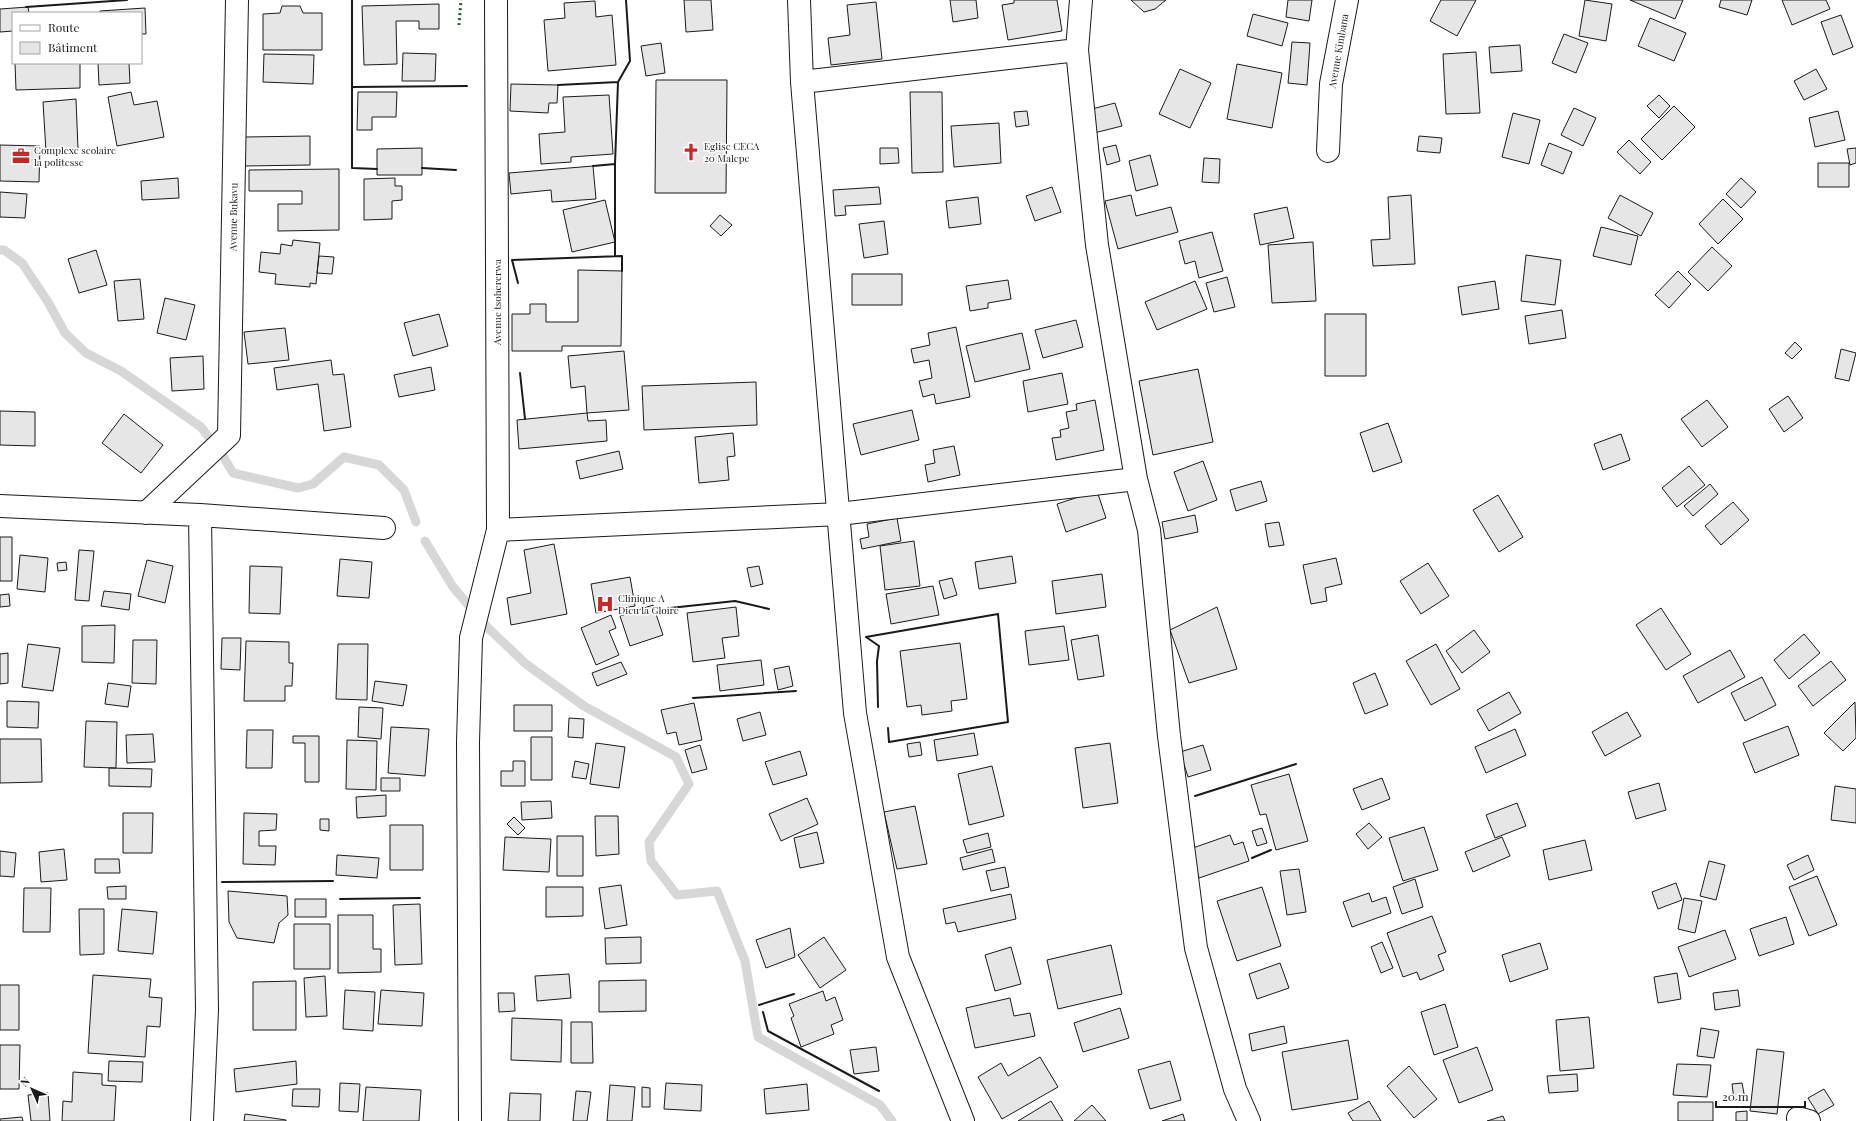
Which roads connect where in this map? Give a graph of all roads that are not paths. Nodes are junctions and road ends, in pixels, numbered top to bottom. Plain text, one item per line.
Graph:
1 (237, 0) edge
2 (496, 0) edge
3 (799, 0) edge
4 (1081, 0) edge
5 (1347, 0) edge
6 (1076, 50) junction
7 (802, 82) junction
8 (1328, 151) dead end
9 (1136, 479) junction
10 (0, 506) edge
11 (146, 513) junction
12 (839, 514) junction
13 (200, 515) junction
14 (384, 528) dead end
15 (498, 530) junction
16 (202, 1121) edge
17 (470, 1121) edge
18 (963, 1121) edge
19 (1249, 1121) edge

1 - 11 street, Avenue Bukavu
2 - 15 street, Avenue tsohererwa
3 - 7 street
4 - 6 street
5 - 8 street, Avenue Kimbana
6 - 7 street
6 - 9 street
7 - 12 street
9 - 12 street
9 - 19 street
10 - 11 street
11 - 13 street
12 - 15 street
12 - 18 street
13 - 14 street
13 - 16 street
15 - 17 street, Avenue tsohererwa

